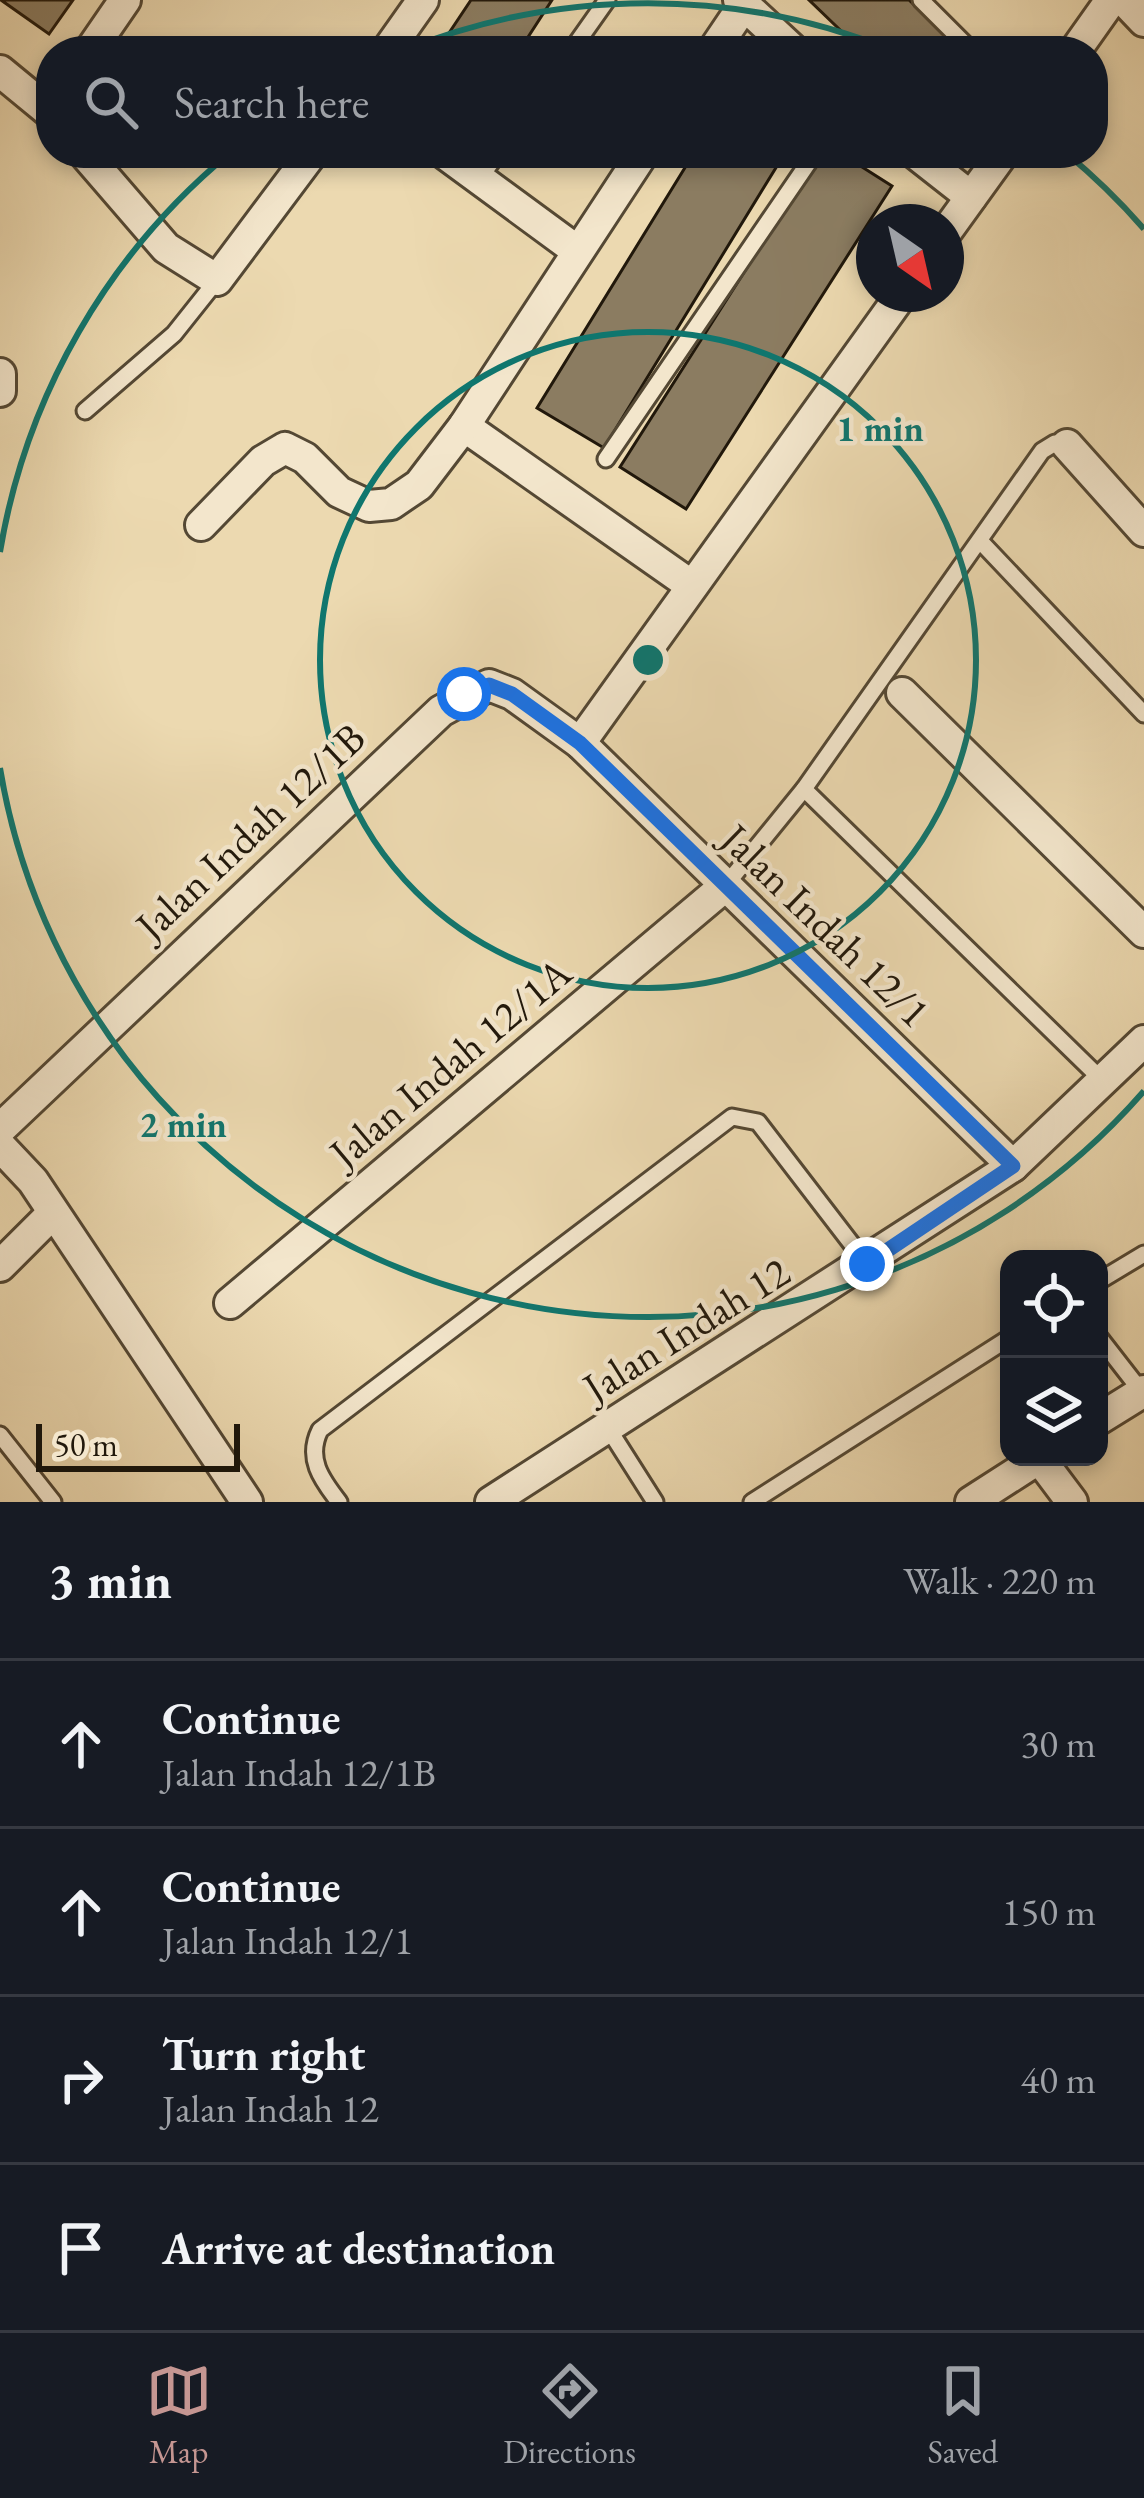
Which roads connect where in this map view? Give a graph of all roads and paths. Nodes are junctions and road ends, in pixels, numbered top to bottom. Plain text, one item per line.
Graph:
1 (124, 0) edge
2 (422, 0) edge
3 (607, 0) edge
4 (921, 0) edge
5 (1111, 0) edge
6 (1124, 0) edge
7 (741, 3) edge
8 (1144, 21) edge
9 (100, 36) edge
10 (397, 36) edge
11 (582, 36) edge
12 (721, 36) edge
13 (777, 36) edge
14 (957, 36) edge
15 (1086, 36) edge
16 (0, 71) edge
17 (36, 99) edge
18 (97, 168) edge
19 (301, 168) edge
20 (464, 168) edge
21 (487, 168) edge
22 (633, 168) edge
23 (805, 168) edge
24 (934, 168) edge
25 (992, 168) edge
26 (479, 179) junction
27 (971, 197) junction
28 (964, 207) edge
29 (576, 250) junction
30 (217, 280) junction
31 (889, 312) edge
32 (0, 374) edge
33 (0, 391) edge
34 (85, 412) dead end
35 (464, 426) junction
36 (1067, 445) joint
37 (606, 459) dead end
38 (201, 525) dead end
39 (1144, 531) edge
40 (982, 543) junction
41 (692, 586) junction
42 (902, 693) dead end
43 (1144, 714) edge
44 (580, 743) junction
45 (804, 789) junction
46 (724, 886) junction
47 (1144, 932) edge
48 (1144, 1041) edge
49 (1103, 1082) junction
50 (0, 1129) edge
51 (0, 1146) edge
52 (1013, 1166) junction
53 (52, 1214) junction
54 (1144, 1254) edge
55 (867, 1264) junction
56 (0, 1265) edge
57 (1108, 1276) edge
58 (230, 1303) dead end
59 (1000, 1344) edge
60 (1108, 1347) edge
61 (1143, 1392) edge
62 (1108, 1414) edge
63 (608, 1428) junction
64 (0, 1436) edge
65 (1027, 1466) edge
66 (1046, 1466) edge
67 (53, 1502) edge
68 (247, 1502) edge
69 (339, 1502) edge
70 (491, 1502) edge
71 (655, 1502) edge
72 (752, 1502) edge
73 (971, 1502) edge
74 (1072, 1502) edge

1 - 9 street
2 - 10 street
3 - 11 lane
4 - 14 lane
5 - 15 street
6 - 8 street
7 - 12 street
7 - 13 street
16 - 17 street
18 - 30 street
19 - 30 street
20 - 26 street
21 - 26 lane
22 - 29 street
23 - 37 lane
24 - 27 street
25 - 27 street
26 - 29 street
27 - 28 street
29 - 35 street
30 - 34 lane
31 - 41 street
32 - 33 street
35 - 38 street
35 - 41 street
36 - 39 street
36 - 40 lane
40 - 43 lane
40 - 45 lane
41 - 44 street
42 - 47 street
44 - 46 street, Jalan Indah 12/1
44 - 50 street, Jalan Indah 12/1B
45 - 46 lane
45 - 49 lane
46 - 52 street, Jalan Indah 12/1
46 - 58 street, Jalan Indah 12/1A
48 - 49 street, Jalan Indah 12
49 - 52 street, Jalan Indah 12
51 - 53 street
52 - 55 street, Jalan Indah 12
53 - 56 street
53 - 68 street
54 - 57 lane
55 - 63 street, Jalan Indah 12
55 - 69 lane
59 - 72 lane
60 - 61 lane
61 - 62 street
63 - 70 street, Jalan Indah 12
63 - 71 lane
64 - 67 lane
65 - 73 street
66 - 74 street

